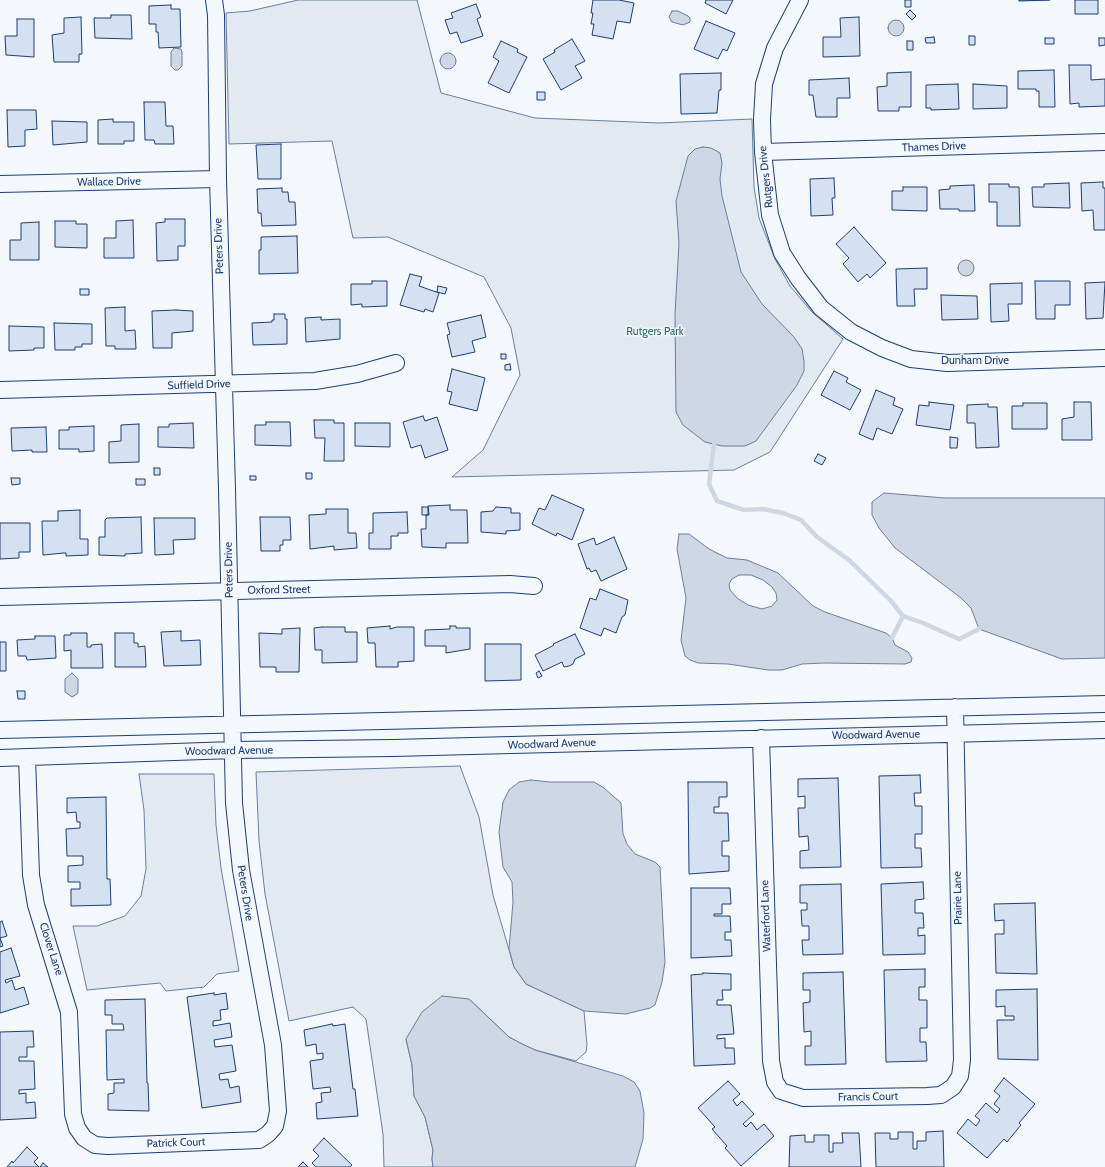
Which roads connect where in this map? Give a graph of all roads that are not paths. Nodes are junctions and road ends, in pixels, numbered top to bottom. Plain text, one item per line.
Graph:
1 (214, 0) edge
2 (800, 0) edge
3 (1105, 142) edge
4 (763, 152) junction
5 (218, 179) junction
6 (0, 184) edge
7 (852, 332) joint
8 (1105, 358) edge
9 (396, 363) dead end
10 (223, 384) junction
11 (0, 390) edge
12 (534, 586) dead end
13 (230, 591) junction
14 (0, 596) edge
15 (1105, 704) edge
16 (954, 707) junction
17 (233, 724) junction
18 (0, 730) edge
19 (1105, 730) edge
20 (955, 733) junction
21 (761, 738) junction
22 (233, 750) junction
23 (27, 757) junction
24 (0, 758) edge
25 (953, 1087) joint
26 (781, 1091) joint
27 (268, 1134) joint
28 (84, 1138) joint

1 - 5 street, Peters Drive
2 - 4 street, Rutgers Drive
3 - 4 street, Thames Drive
4 - 7 street, Rutgers Drive
5 - 6 street, Wallace Drive
5 - 10 street, Peters Drive
7 - 8 street, Dunham Drive
9 - 10 street, Suffield Drive
10 - 11 street, Suffield Drive
10 - 13 street, Peters Drive
12 - 13 street, Oxford Street
13 - 14 street, Oxford Street
13 - 17 street, Peters Drive
15 - 16 street
16 - 17 street
16 - 20 street, Prairie Lane
17 - 18 street
17 - 22 street, Peters Drive
19 - 20 street, Woodward Avenue
20 - 21 street, Woodward Avenue
20 - 25 street, Prairie Lane
21 - 22 street, Woodward Avenue
21 - 26 street, Waterford Lane
22 - 23 street, Woodward Avenue
22 - 27 street, Peters Drive
23 - 24 street, Woodward Avenue
23 - 28 street, Clover Lane
25 - 26 street, Francis Court
27 - 28 street, Patrick Court

